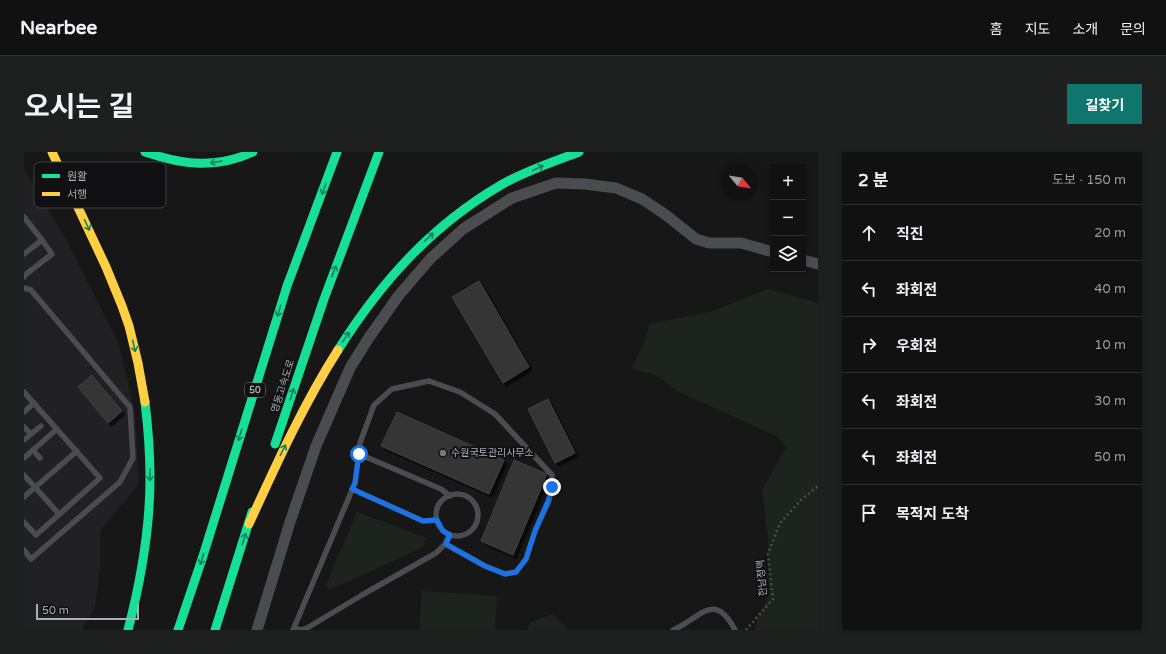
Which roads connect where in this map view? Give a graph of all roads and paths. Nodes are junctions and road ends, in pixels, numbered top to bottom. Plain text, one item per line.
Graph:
1 (52, 152) edge
2 (145, 152) edge
3 (253, 152) edge
4 (338, 152) edge
5 (379, 152) edge
6 (580, 152) edge
7 (57, 162) edge
8 (78, 208) edge
9 (24, 217) edge
10 (42, 240) junction
11 (770, 251) edge
12 (24, 254) edge
13 (806, 261) edge
14 (818, 264) edge
15 (24, 277) edge
16 (24, 288) edge
17 (24, 392) edge
18 (34, 403) junction
19 (24, 412) edge
20 (41, 426) dead end
21 (24, 427) edge
22 (57, 429) junction
23 (31, 434) junction
24 (24, 440) edge
25 (33, 450) junction
26 (77, 451) junction
27 (359, 454) junction
28 (24, 458) edge
29 (40, 458) dead end
30 (24, 475) edge
31 (818, 486) edge
32 (35, 488) junction
33 (352, 489) junction
34 (450, 496) junction
35 (24, 497) edge
36 (59, 514) junction
37 (437, 520) junction
38 (24, 522) edge
39 (249, 524) junction
40 (450, 535) junction
41 (446, 544) junction
42 (24, 550) edge
43 (293, 629) edge
44 (128, 630) edge
45 (178, 630) edge
46 (215, 630) edge
47 (257, 630) edge
48 (673, 630) edge
49 (735, 630) edge
50 (746, 630) edge

1 -> 7 highway
3 -> 2 highway
4 -> 45 highway, 50
39 -> 5 highway, 영동고속도로
39 -> 6 highway
8 -> 44 highway
9 - 10 lane
10 - 12 lane
10 - 15 lane
11 - 47 street
13 - 14 street
16 - 42 lane
17 - 18 lane
18 - 19 lane
18 - 22 lane
20 - 23 lane
21 - 23 lane
22 - 25 lane
22 - 26 lane
23 - 24 lane
25 - 28 lane
25 - 29 lane
26 - 32 lane
26 - 36 lane
27 - 33 lane
27 - 34 lane
27 - 41 lane
30 - 32 lane
31 - 50 path, 한남정맥
32 - 35 lane
32 - 36 lane
33 - 37 lane
33 - 43 lane
34 - 37 lane
34 - 40 lane
36 - 38 lane
37 - 40 lane
46 -> 39 highway, 영동고속도로
40 - 41 lane
41 - 43 lane
48 - 49 lane

